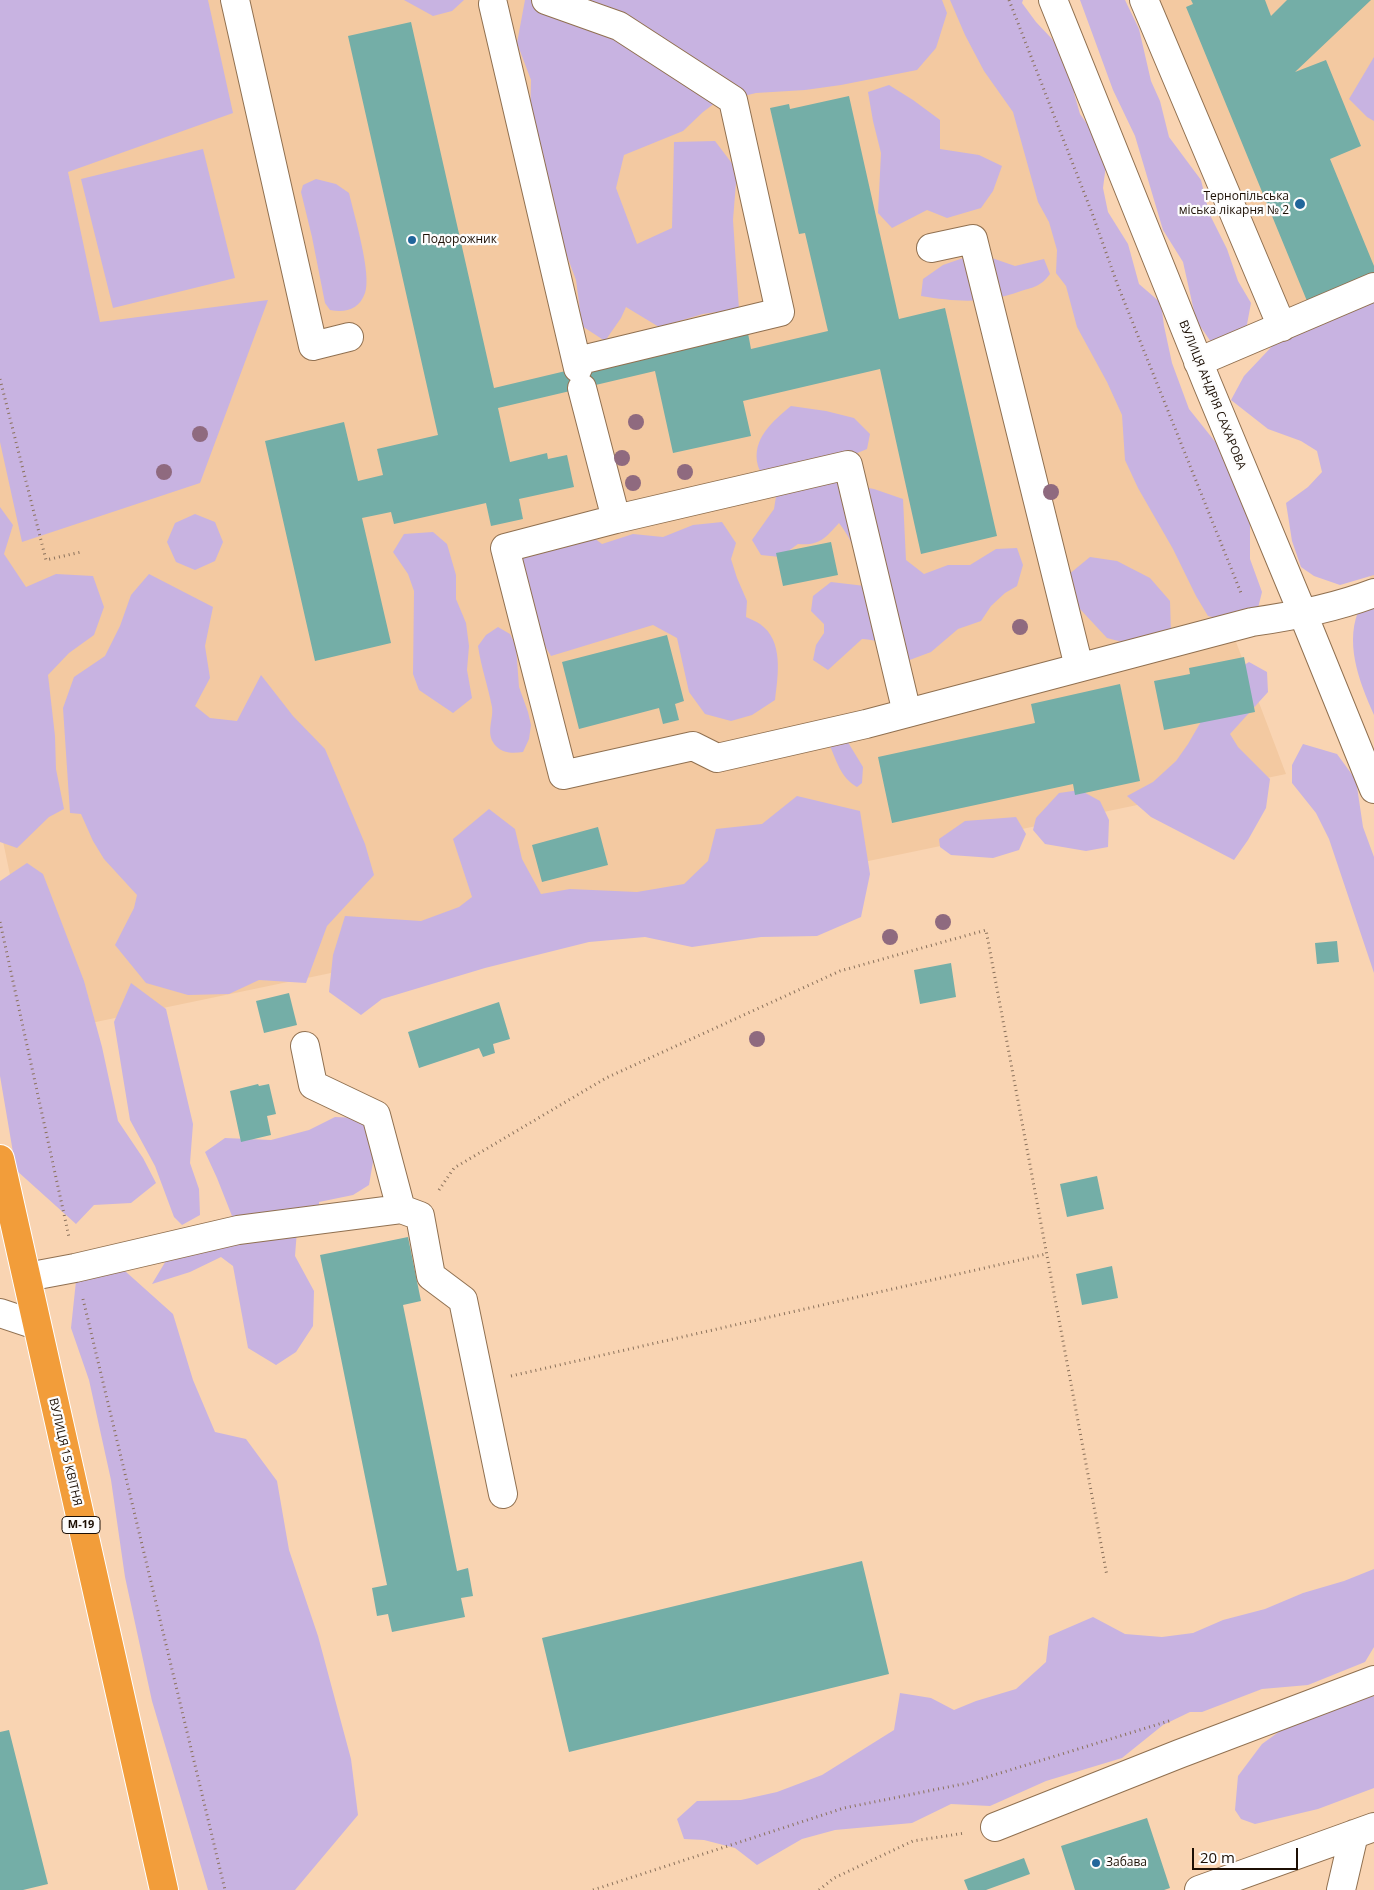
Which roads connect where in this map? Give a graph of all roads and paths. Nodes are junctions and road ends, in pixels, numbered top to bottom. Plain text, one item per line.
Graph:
1 (235, 0) edge
2 (546, 0) edge
3 (1009, 0) edge
4 (1053, 0) edge
5 (1144, 0) edge
6 (499, 2) edge
7 (931, 248) dead end
8 (1374, 287) edge
9 (1282, 327) junction
10 (349, 337) dead end
11 (1198, 362) junction
12 (579, 372) junction
13 (0, 379) edge
14 (616, 519) junction
15 (81, 552) dead end
16 (1374, 593) edge
17 (1303, 614) junction
18 (1252, 622) junction
19 (1079, 668) junction
20 (907, 713) junction
21 (1371, 772) edge
22 (0, 922) edge
23 (305, 1046) dead end
24 (0, 1159) edge
25 (410, 1213) junction
26 (1046, 1254) junction
27 (75, 1268) junction
28 (27, 1277) junction
29 (0, 1313) edge
30 (36, 1325) junction
31 (480, 1383) junction
32 (503, 1494) dead end
33 (1107, 1576) dead end
34 (1374, 1680) edge
35 (1173, 1720) dead end
36 (995, 1828) joint
37 (1364, 1830) edge
38 (164, 1890) edge
39 (224, 1890) edge
40 (593, 1890) edge
41 (819, 1890) edge
42 (1199, 1890) edge
43 (1341, 1890) edge

1 - 10 street
2 - 12 street
3 - 18 path
4 - 11 street, ВУЛИЦЯ АНДРІЯ САХАРОВА
5 - 9 street
6 - 12 street
7 - 19 street
8 - 9 street
9 - 11 street
11 - 17 street, ВУЛИЦЯ АНДРІЯ САХАРОВА
12 - 14 street
13 - 15 path
14 - 20 street
14 - 20 street
16 - 17 street
17 - 18 street
17 - 21 street, ВУЛИЦЯ АНДРІЯ САХАРОВА
18 - 19 street
19 - 20 street
22 - 27 path
23 - 25 street
24 - 28 highway, ВУЛИЦЯ 15 КВІТНЯ / М-19
25 - 26 path
25 - 27 street
25 - 31 street
26 - 31 path
26 - 33 path
27 - 28 street
27 - 39 path
28 - 30 highway, ВУЛИЦЯ 15 КВІТНЯ / М-19
29 - 30 street
30 - 38 highway, ВУЛИЦЯ 15 КВІТНЯ / М-19
31 - 32 street
34 - 36 street
35 - 40 path
36 - 41 path
37 - 42 street
37 - 43 street

